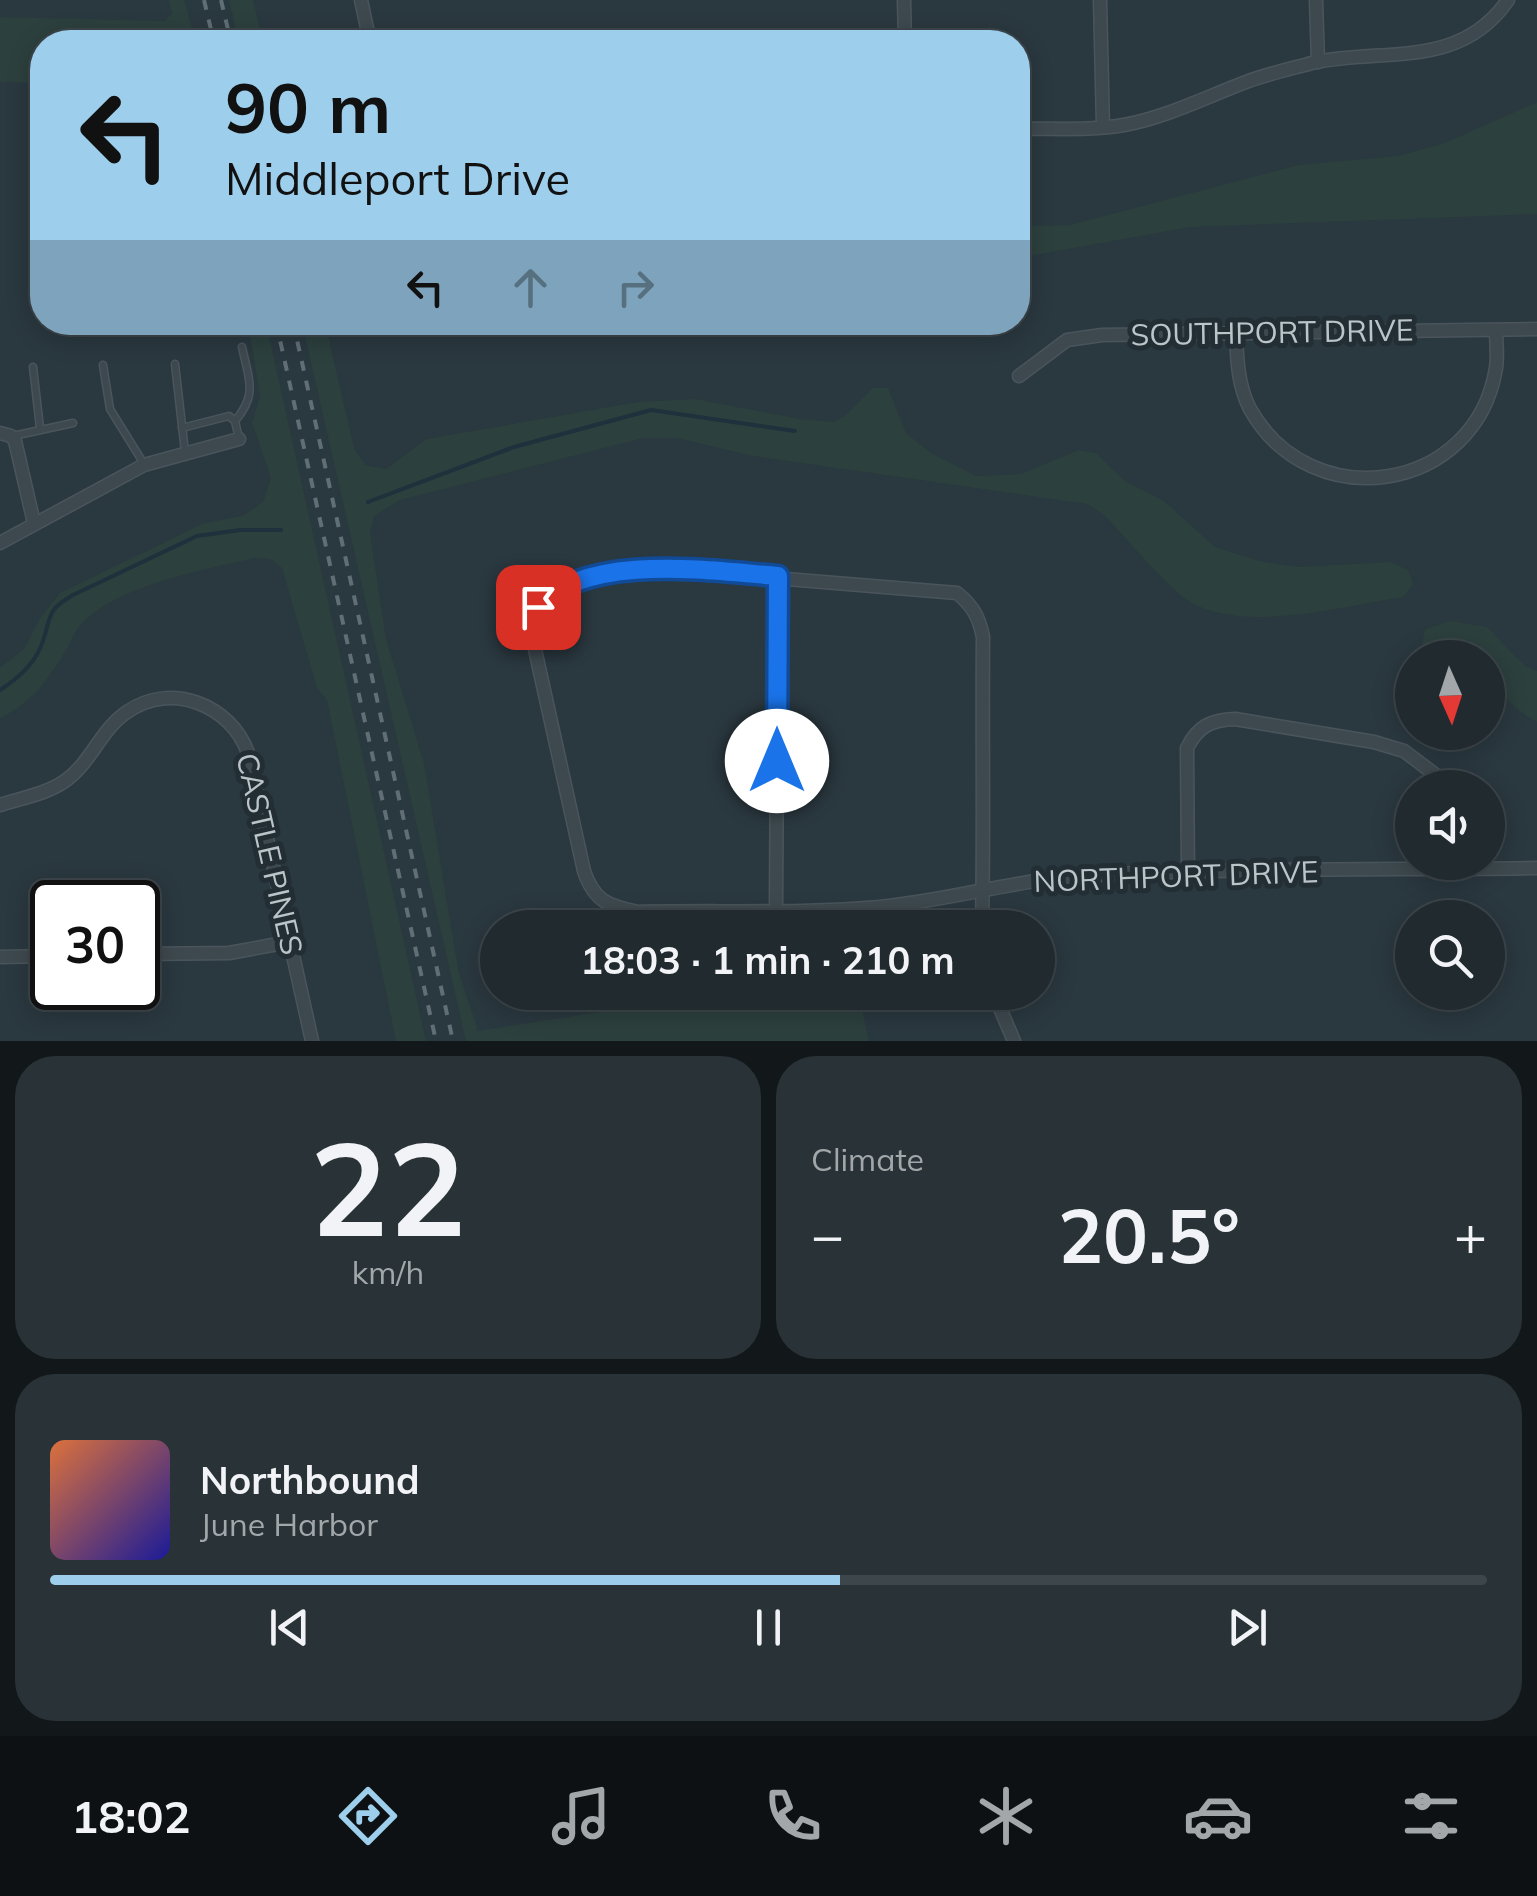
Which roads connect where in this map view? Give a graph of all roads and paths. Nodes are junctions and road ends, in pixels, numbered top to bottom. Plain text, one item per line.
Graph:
1 (361, 0) edge
2 (904, 0) edge
3 (1100, 0) edge
4 (1316, 0) edge
5 (1508, 0) edge
6 (367, 30) edge
7 (905, 30) edge
8 (1318, 62) junction
9 (1103, 127) junction
10 (1030, 128) edge
11 (1537, 329) edge
12 (1496, 330) junction
13 (1236, 334) junction
14 (242, 348) dead end
15 (103, 364) dead end
16 (175, 364) dead end
17 (33, 367) dead end
18 (1019, 376) dead end
19 (234, 421) junction
20 (73, 423) dead end
21 (40, 428) junction
22 (182, 428) junction
23 (6, 434) edge
24 (239, 439) joint
25 (185, 453) junction
26 (144, 465) junction
27 (34, 524) junction
28 (0, 543) edge
29 (778, 576) junction
30 (1429, 770) edge
31 (0, 804) edge
32 (1505, 867) edge
33 (1395, 868) edge
34 (1537, 868) edge
35 (1188, 874) junction
36 (982, 890) junction
37 (776, 909) junction
38 (982, 910) edge
39 (289, 942) junction
40 (160, 954) edge
41 (30, 956) edge
42 (0, 957) edge
43 (1001, 1010) edge
44 (312, 1041) edge
45 (1014, 1041) edge

1 - 6 street
2 - 7 street
3 - 9 street
4 - 8 street
5 - 8 street
8 - 9 street
9 - 10 street
11 - 12 street, SOUTHPORT DRIVE
12 - 13 street, SOUTHPORT DRIVE
12 - 13 street
13 - 18 street, SOUTHPORT DRIVE
14 - 19 lane
15 - 26 lane
16 - 22 lane
17 - 21 lane
19 - 22 lane
19 - 24 lane
20 - 21 lane
21 - 23 lane
22 - 25 lane
23 - 27 street
24 - 25 street
25 - 26 street
26 - 27 street
27 - 28 street
29 - 36 street
29 - 37 street
29 - 37 street, NORTHPORT DRIVE
30 - 35 street
31 - 39 street, CASTLE PINES
32 - 34 street, NORTHPORT DRIVE
33 - 35 street, NORTHPORT DRIVE
35 - 36 street, NORTHPORT DRIVE
36 - 37 street, NORTHPORT DRIVE
36 - 38 street
39 - 40 street
39 - 44 street, CASTLE PINES
41 - 42 street
43 - 45 street

